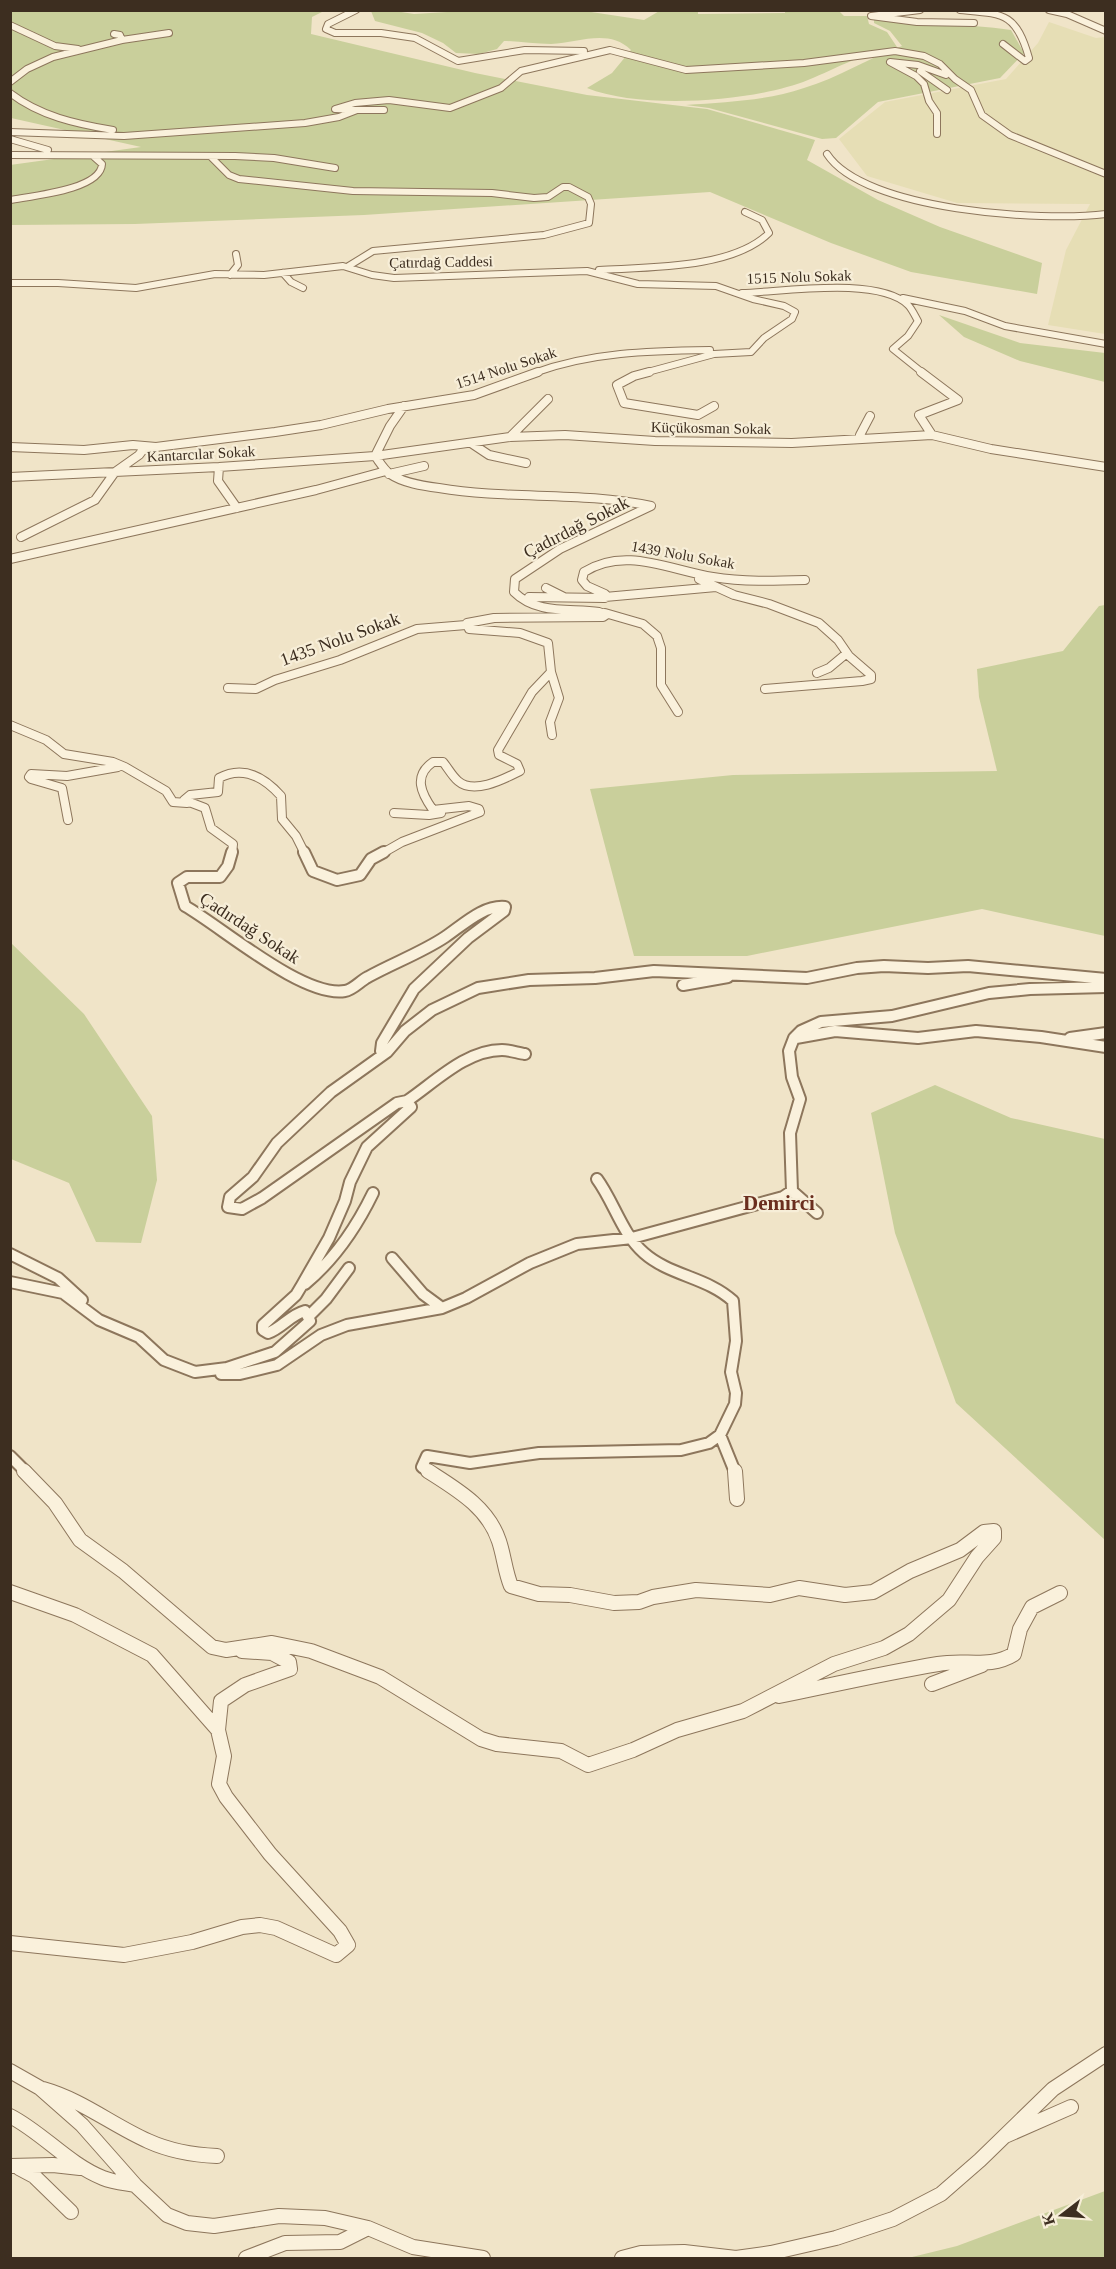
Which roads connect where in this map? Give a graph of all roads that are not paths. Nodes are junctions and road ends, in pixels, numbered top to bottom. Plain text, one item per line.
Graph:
1 (356, 10) edge
2 (920, 10) edge
3 (960, 10) edge
4 (1049, 10) edge
5 (974, 23) dead end
6 (10, 25) edge
7 (1106, 31) edge
8 (169, 33) dead end
9 (114, 34) dead end
10 (123, 40) junction
11 (1003, 44) dead end
12 (81, 49) junction
13 (597, 51) junction
14 (804, 63) junction
15 (907, 63) junction
16 (728, 71) dead end
17 (955, 79) junction
18 (10, 82) edge
19 (947, 90) dead end
20 (10, 93) edge
21 (357, 110) junction
22 (384, 110) dead end
23 (10, 132) edge
24 (134, 134) junction
25 (938, 134) dead end
26 (10, 139) edge
27 (827, 154) dead end
28 (10, 155) edge
29 (95, 157) junction
30 (212, 158) junction
31 (335, 168) dead end
32 (1106, 174) edge
33 (10, 200) edge
34 (745, 212) dead end
35 (1106, 214) edge
36 (236, 254) dead end
37 (347, 267) junction
38 (587, 271) junction
39 (283, 273) junction
40 (230, 275) junction
41 (10, 283) edge
42 (303, 288) dead end
43 (734, 292) junction
44 (888, 295) junction
45 (1106, 344) edge
46 (737, 353) junction
47 (548, 399) dead end
48 (404, 406) junction
49 (714, 406) dead end
50 (870, 416) dead end
51 (860, 435) dead end
52 (932, 435) junction
53 (510, 437) junction
54 (471, 443) junction
55 (10, 447) edge
56 (145, 447) junction
57 (375, 456) junction
58 (526, 463) dead end
59 (263, 464) junction
60 (424, 466) dead end
61 (219, 467) junction
62 (1106, 468) edge
63 (387, 472) junction
64 (114, 473) junction
65 (260, 473) dead end
66 (10, 477) edge
67 (316, 490) junction
68 (318, 500) dead end
69 (268, 501) junction
70 (237, 508) junction
71 (270, 511) dead end
72 (21, 537) dead end
73 (10, 559) edge
74 (676, 570) junction
75 (805, 580) dead end
76 (717, 587) junction
77 (546, 588) dead end
78 (514, 592) junction
79 (605, 597) junction
80 (568, 598) junction
81 (605, 613) junction
82 (466, 625) junction
83 (847, 653) junction
84 (551, 672) junction
85 (817, 673) dead end
86 (228, 688) dead end
87 (765, 689) dead end
88 (678, 712) dead end
89 (10, 724) edge
90 (552, 735) dead end
91 (125, 767) junction
92 (187, 803) junction
93 (449, 810) junction
94 (394, 813) dead end
95 (68, 820) dead end
96 (740, 975) junction
97 (1106, 979) edge
98 (683, 985) dead end
99 (1106, 987) edge
100 (1106, 1033) edge
101 (792, 1039) junction
102 (1064, 1040) junction
103 (1106, 1047) edge
104 (384, 1053) junction
105 (525, 1054) dead end
106 (407, 1101) junction
107 (597, 1179) dead end
108 (792, 1191) junction
109 (373, 1192) dead end
110 (818, 1213) dead end
111 (632, 1238) junction
112 (10, 1254) edge
113 (392, 1258) dead end
114 (349, 1268) dead end
115 (10, 1282) edge
116 (302, 1285) junction
117 (442, 1308) junction
118 (90, 1313) junction
119 (309, 1316) junction
120 (195, 1372) junction
121 (720, 1435) junction
122 (10, 1456) edge
123 (737, 1499) dead end
124 (10, 1592) edge
125 (1060, 1593) dead end
126 (226, 1650) junction
127 (988, 1664) junction
128 (932, 1684) dead end
129 (770, 1698) junction
130 (218, 1730) junction
131 (10, 1943) edge
132 (1106, 2054) edge
133 (10, 2071) edge
134 (40, 2088) junction
135 (1071, 2107) dead end
136 (10, 2116) edge
137 (1002, 2137) junction
138 (217, 2156) dead end
139 (13, 2166) edge
140 (89, 2171) junction
141 (135, 2185) junction
142 (71, 2212) dead end
143 (368, 2228) junction
144 (246, 2259) edge
145 (483, 2259) edge
146 (622, 2259) edge

1 - 13 street
2 - 5 street
3 - 11 street
4 - 7 street
6 - 12 street
8 - 10 street
9 - 10 street
10 - 12 street
12 - 18 street
13 - 14 street
13 - 21 street
14 - 16 street
14 - 17 street
15 - 17 street
15 - 19 street
15 - 25 street
17 - 32 street
20 - 24 street
21 - 22 street
21 - 24 street
23 - 24 street
26 - 29 street
27 - 35 street
28 - 29 street
29 - 30 street
29 - 33 street
30 - 31 street
30 - 37 street
34 - 38 street
36 - 40 street
37 - 38 street, Çatırdağ Caddesi
37 - 39 street, Çatırdağ Caddesi
38 - 43 street, Çatırdağ Caddesi
39 - 40 street, Çatırdağ Caddesi
39 - 42 street
40 - 41 street, Çatırdağ Caddesi
43 - 44 street, 1515 Nolu Sokak
43 - 46 street, Çatırdağ Caddesi
44 - 45 street
44 - 52 street, 1515 Nolu Sokak
46 - 48 street, 1514 Nolu Sokak
46 - 49 street
47 - 53 street
48 - 56 street, 1514 Nolu Sokak
48 - 57 street
50 - 51 street
52 - 53 street, Küçükosman Sokak
52 - 62 street, Küçükosman Sokak
53 - 54 street, Küçükosman Sokak
54 - 57 street, Küçükosman Sokak
54 - 58 street
55 - 56 street, 1514 Nolu Sokak
56 - 64 street
57 - 59 street, Kantarcılar Sokak
57 - 63 street
59 - 61 street, Kantarcılar Sokak
59 - 65 street
60 - 63 street
61 - 64 street, Kantarcılar Sokak
61 - 70 street
63 - 67 street
63 - 78 street, Çadırdağ Sokak
64 - 66 street, Kantarcılar Sokak
64 - 72 street
67 - 68 street
67 - 69 street
69 - 70 street
69 - 71 street
70 - 73 street
74 - 75 street, 1439 Nolu Sokak
74 - 76 street
74 - 79 street, 1439 Nolu Sokak
76 - 79 street
76 - 83 street
77 - 80 street
78 - 80 street
78 - 81 street
79 - 80 street
81 - 82 street
81 - 88 street
82 - 84 street
82 - 86 street, 1435 Nolu Sokak
83 - 85 street
83 - 87 street
84 - 90 street
84 - 93 street
89 - 91 street
91 - 92 street
91 - 95 street
92 - 93 street
92 - 104 street, Çadırdağ Sokak
93 - 94 street
96 - 97 street
96 - 98 street
96 - 104 street
99 - 101 street
100 - 102 street
101 - 102 street
101 - 108 street
102 - 103 street
104 - 106 street
105 - 106 street
106 - 116 street
107 - 111 street
108 - 110 street
108 - 111 street
109 - 116 street
111 - 117 street
111 - 121 street
112 - 118 street
113 - 117 street
114 - 119 street
115 - 118 street
116 - 119 street
117 - 120 street
118 - 120 street
119 - 120 street
121 - 123 street
121 - 129 street
122 - 126 street
124 - 130 street
125 - 127 street
126 - 129 street
126 - 130 street
127 - 128 street
127 - 129 street
130 - 131 street
132 - 137 street
133 - 134 street
134 - 138 street
134 - 141 street
135 - 137 street
136 - 140 street
137 - 146 street
139 - 140 street
139 - 142 street
140 - 141 street
141 - 143 street
143 - 144 street
143 - 145 street

